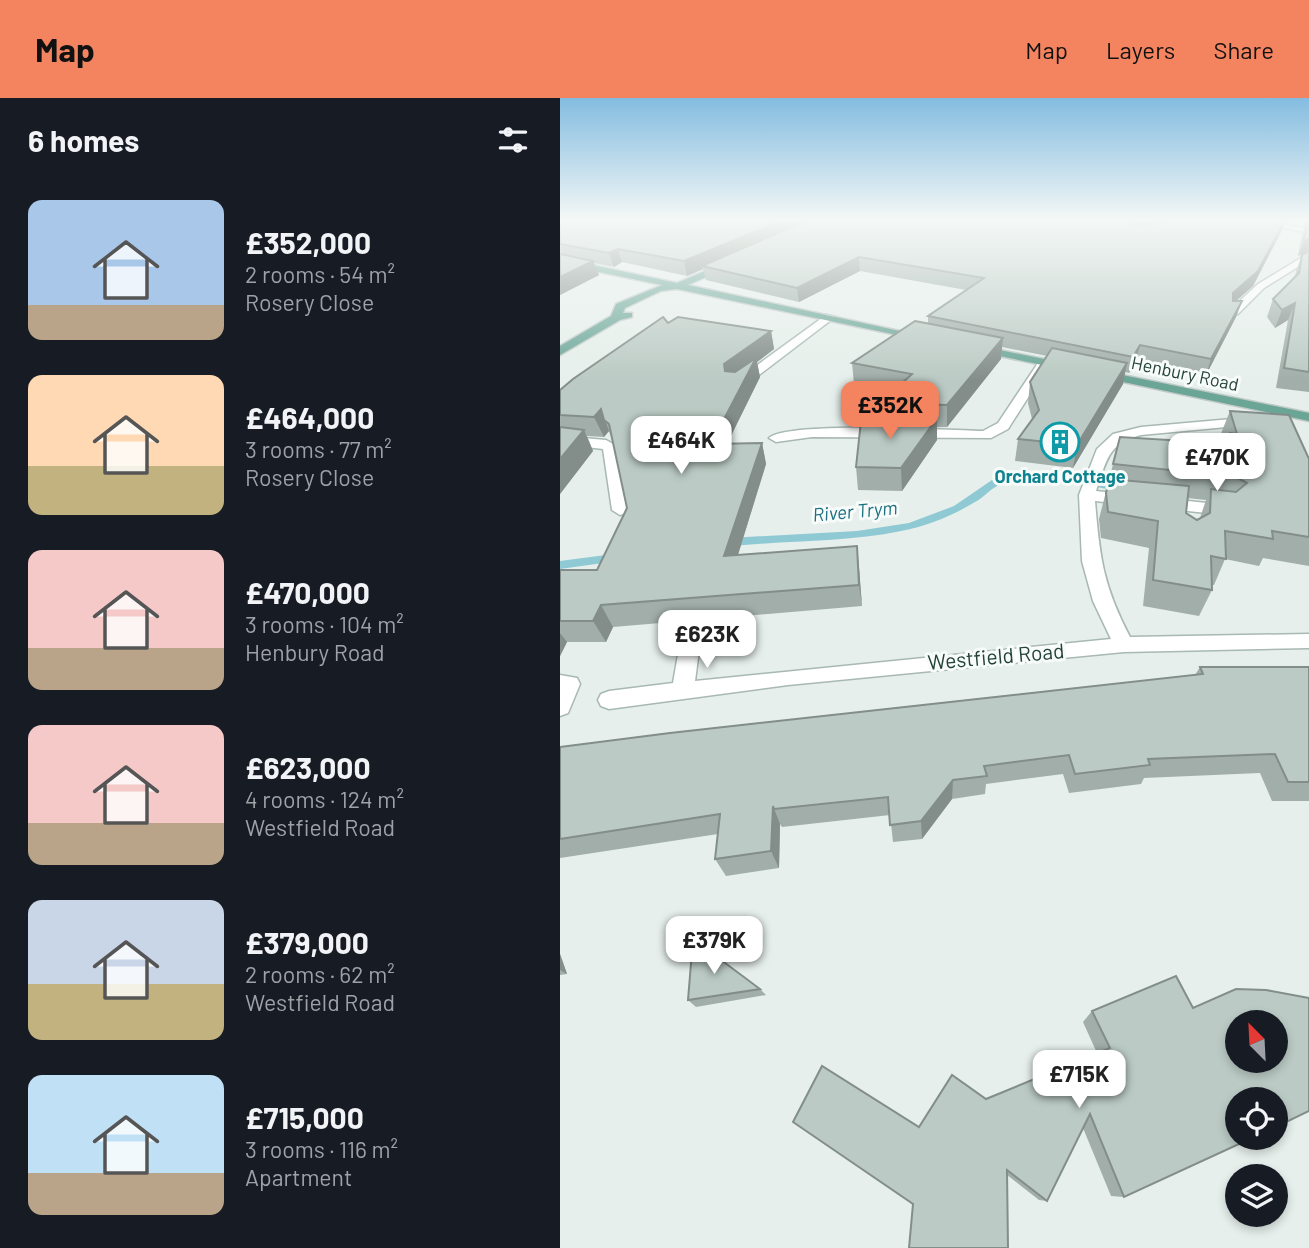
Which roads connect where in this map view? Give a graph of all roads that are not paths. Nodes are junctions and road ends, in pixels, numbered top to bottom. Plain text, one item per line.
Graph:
1 (623, 274) edge
2 (705, 274) edge
3 (1281, 274) edge
4 (680, 285) junction
5 (1234, 313) edge
6 (616, 317) junction
7 (830, 317) junction
8 (937, 340) edge
9 (964, 346) edge
10 (560, 351) edge
11 (1045, 363) junction
12 (736, 386) edge
13 (1309, 417) edge
14 (1284, 421) junction
15 (776, 438) dead end
16 (560, 440) edge
17 (1087, 495) junction
18 (1190, 506) junction
19 (620, 510) edge
20 (1225, 510) edge
21 (1189, 528) edge
22 (1309, 641) edge
23 (690, 643) dead end
24 (1124, 645) junction
25 (560, 683) edge
26 (683, 691) junction
27 (610, 700) dead end
28 (560, 707) edge

1 - 4 main road
2 - 4 main road
3 - 5 street
4 - 6 main road
4 - 6 main road
4 - 7 main road
6 - 10 main road
7 - 8 main road
7 - 12 street
9 - 11 main road, Henbury Road
11 - 14 main road, Henbury Road
11 - 15 street
13 - 14 main road, Henbury Road
14 - 17 street
16 - 19 street
17 - 18 street
17 - 24 street
18 - 20 street
18 - 21 street
22 - 24 street, Westfield Road
23 - 26 street
24 - 26 street, Westfield Road
25 - 28 street
26 - 27 street, Westfield Road

